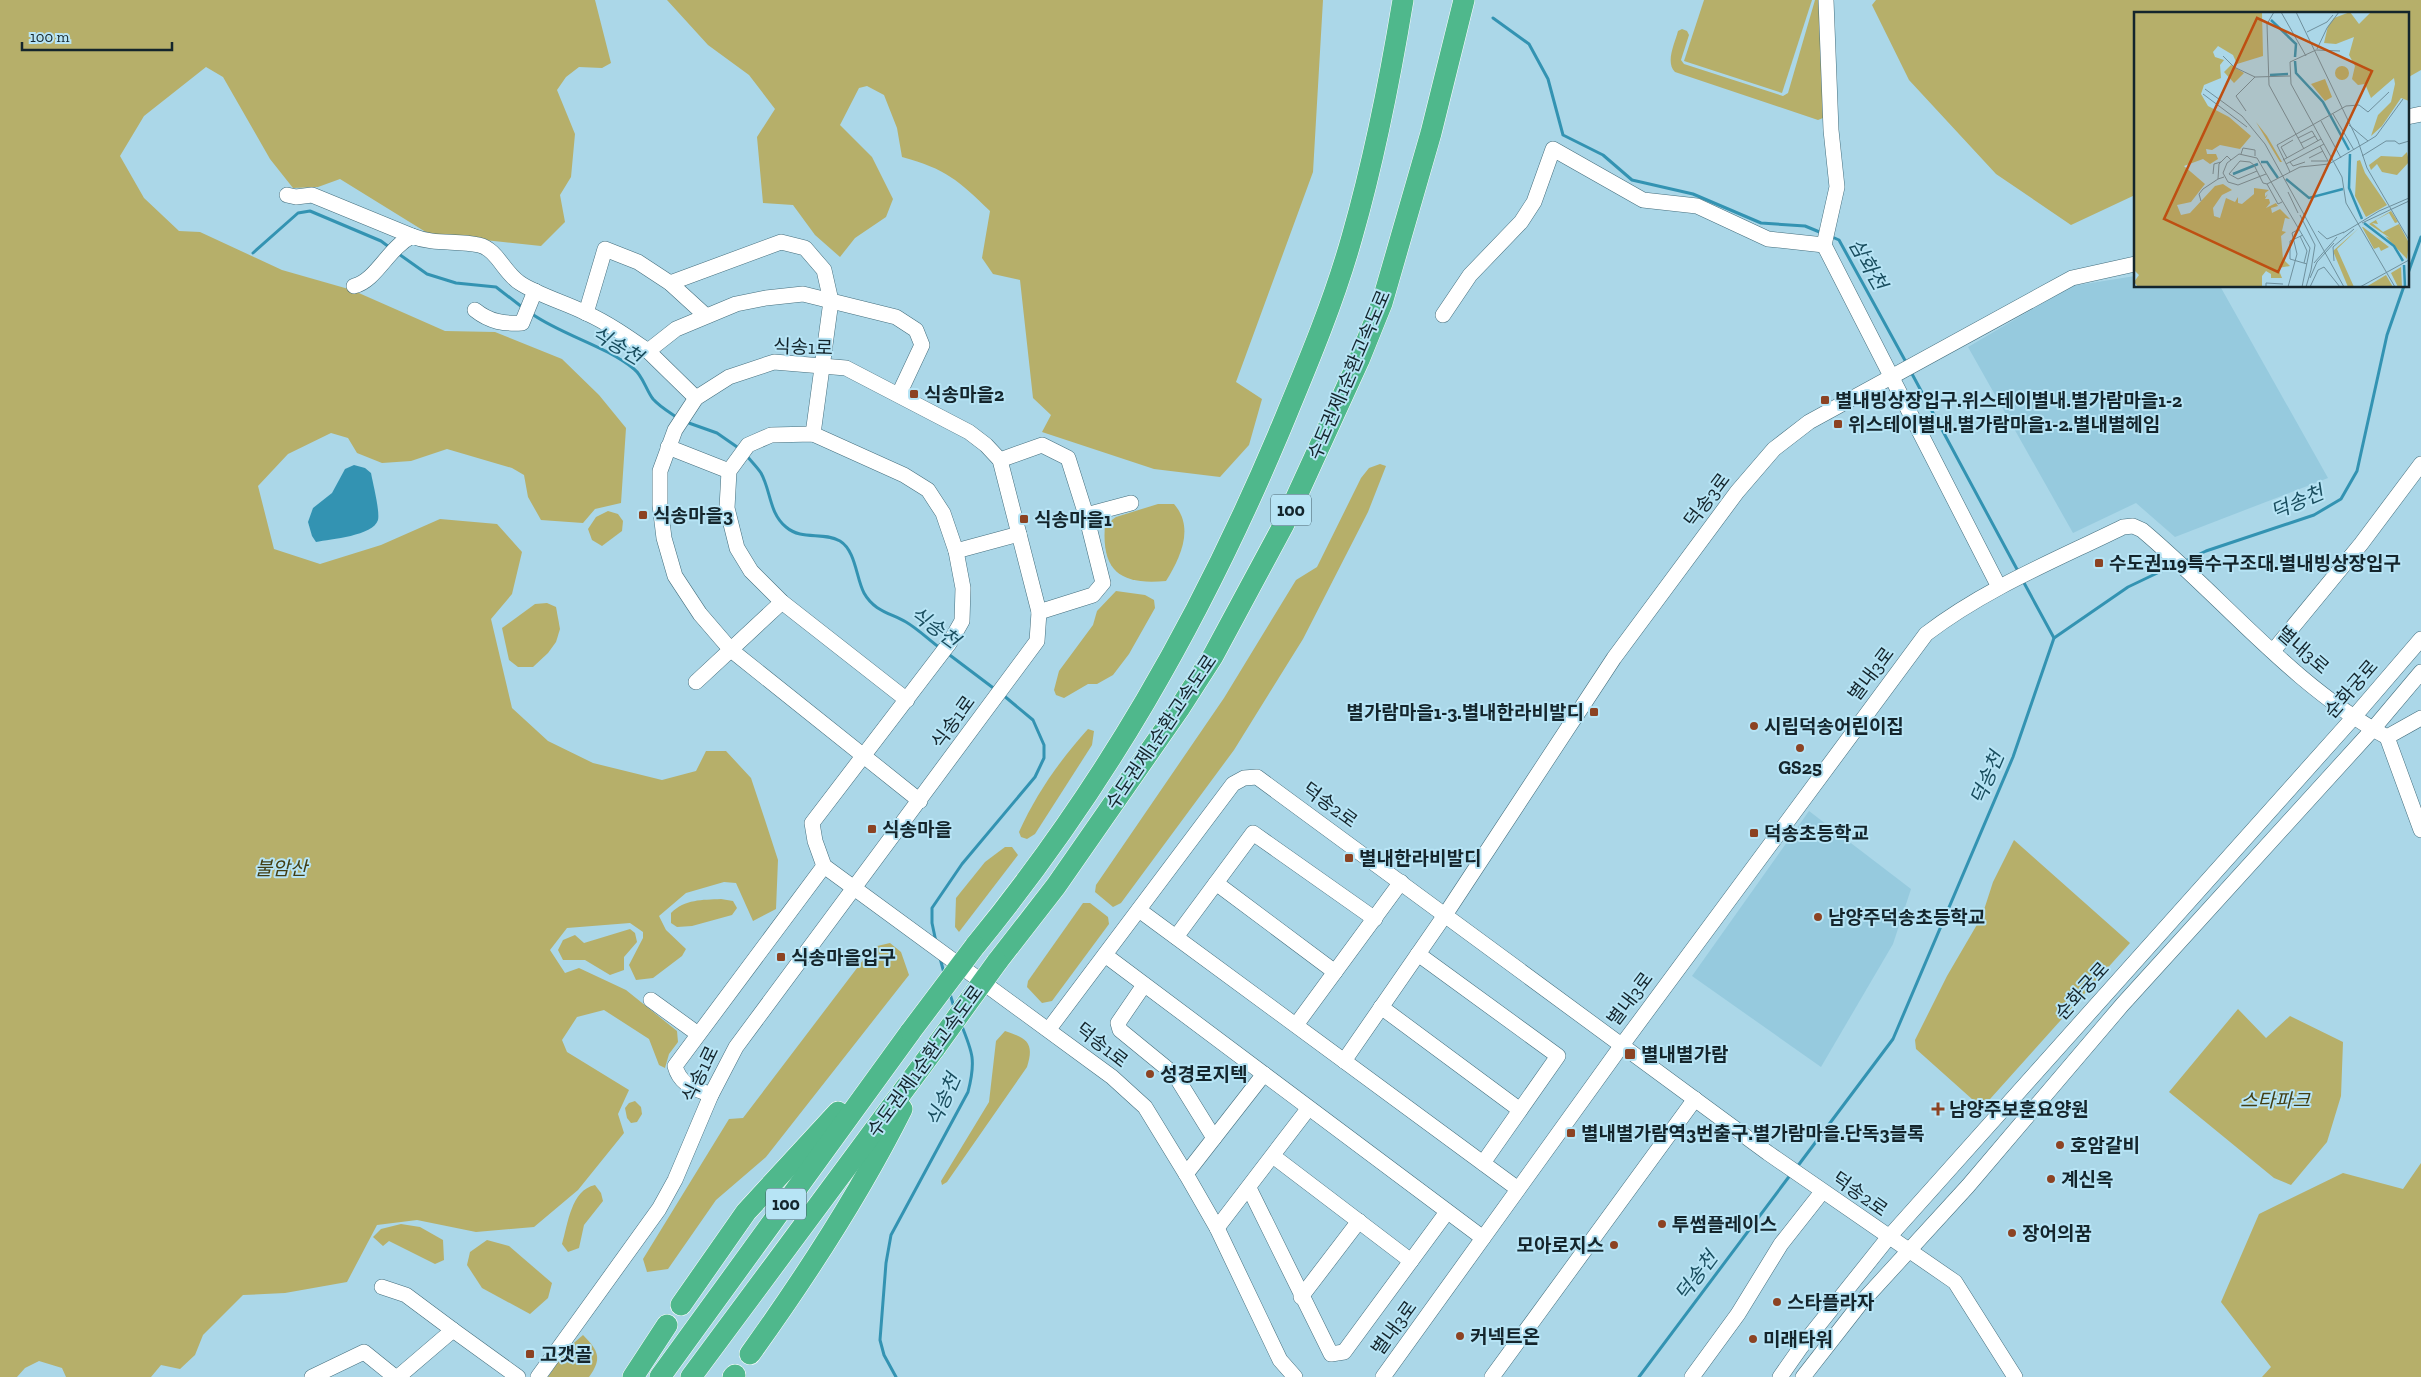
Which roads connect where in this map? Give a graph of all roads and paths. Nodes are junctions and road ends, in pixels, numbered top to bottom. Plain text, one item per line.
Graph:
1 (1403, 0) edge
2 (1464, 0) edge
3 (1826, 0) edge
4 (2421, 114) edge
5 (2408, 117) edge
6 (287, 195) dead end
7 (407, 238) junction
8 (1825, 242) junction
9 (2134, 264) edge
10 (670, 283) junction
11 (354, 286) dead end
12 (534, 295) junction
13 (831, 301) junction
14 (476, 310) dead end
15 (586, 313) junction
16 (705, 315) junction
17 (1443, 315) dead end
18 (648, 351) junction
19 (820, 366) junction
20 (1898, 374) junction
21 (898, 394) junction
22 (692, 403) junction
23 (813, 434) junction
24 (668, 447) junction
25 (1000, 460) junction
26 (2421, 464) edge
27 (733, 465) junction
28 (1131, 503) dead end
29 (1086, 516) junction
30 (1019, 534) junction
31 (956, 551) junction
32 (2006, 583) junction
33 (782, 602) junction
34 (1040, 612) junction
35 (2421, 639) edge
36 (731, 650) junction
37 (2273, 651) junction
38 (2421, 672) edge
39 (696, 682) dead end
40 (907, 700) junction
41 (2353, 718) junction
42 (2421, 718) edge
43 (2373, 729) junction
44 (2387, 737) junction
45 (863, 757) junction
46 (920, 801) junction
47 (2421, 830) edge
48 (824, 866) junction
49 (1402, 882) junction
50 (1216, 883) junction
51 (855, 888) junction
52 (1139, 910) junction
53 (1446, 915) junction
54 (1375, 919) junction
55 (1176, 937) junction
56 (1418, 954) junction
57 (1105, 955) junction
58 (1335, 972) junction
59 (1144, 985) junction
60 (651, 1000) dead end
61 (1381, 1007) junction
62 (1296, 1025) junction
63 (1049, 1030) junction
64 (698, 1034) junction
65 (908, 1035) junction
66 (1622, 1045) junction
67 (931, 1053) junction
68 (1344, 1061) junction
69 (1264, 1074) junction
70 (711, 1095) junction
71 (1695, 1099) junction
72 (1308, 1109) junction
73 (1520, 1110) junction
74 (1214, 1138) junction
75 (1273, 1156) junction
76 (1483, 1163) junction
77 (1186, 1174) junction
78 (1249, 1188) junction
79 (1518, 1189) junction
80 (1822, 1192) junction
81 (1448, 1212) junction
82 (1359, 1221) junction
83 (1217, 1228) junction
84 (1483, 1238) junction
85 (1888, 1238) junction
86 (1909, 1252) junction
87 (1412, 1261) junction
88 (382, 1287) dead end
89 (1301, 1296) junction
90 (681, 1305) dead end
91 (668, 1325) dead end
92 (453, 1330) junction
93 (750, 1354) dead end
94 (312, 1377) edge
95 (396, 1377) edge
96 (518, 1377) edge
97 (538, 1377) edge
98 (633, 1377) edge
99 (660, 1377) edge
100 (691, 1377) edge
101 (1295, 1377) edge
102 (1383, 1377) edge
103 (1492, 1377) edge
104 (1692, 1377) edge
105 (1780, 1377) edge
106 (1803, 1377) edge
107 (2015, 1377) edge

1 - 65 highway, 수도권제1순환고속도로 / 100, bridge
2 - 67 highway, 수도권제1순환고속도로 / 100, bridge
3 - 8 street
4 - 5 street
6 - 7 street
7 - 11 street
7 - 12 street
8 - 17 street
8 - 20 street
9 - 20 street, 덕송3로
10 - 13 street
10 - 15 street
10 - 16 street
12 - 14 street
12 - 15 street
13 - 16 street
13 - 19 street
13 - 21 street
15 - 18 street
16 - 18 street
18 - 22 street
19 - 21 street, 식송1로
19 - 22 street, 식송1로
19 - 23 street
20 - 32 street
20 - 53 street, 덕송3로
21 - 25 street, 식송1로
22 - 24 street, 식송1로
23 - 27 street
23 - 31 street
24 - 27 street
24 - 36 street, 식송1로
25 - 29 street
25 - 30 street, 식송1로
26 - 37 street
27 - 33 street
28 - 29 street
29 - 34 street
30 - 31 street
30 - 34 street, 식송1로
31 - 40 street
32 - 37 street, 별내3로
32 - 66 street, 별내3로
33 - 36 street
33 - 40 street
34 - 46 street, 식송1로
35 - 41 street, 순화궁로
36 - 39 street
36 - 45 street, 식송1로
37 - 41 street, 별내3로
38 - 43 street, 순화궁로
40 - 45 street
41 - 43 street, 별내3로
41 - 85 street, 순화궁로
42 - 44 street
43 - 44 street, 별내3로
43 - 86 street, 순화궁로
44 - 47 street
45 - 46 street, 식송1로
45 - 48 street
46 - 51 street, 식송1로
48 - 51 street, 덕송1로
48 - 64 street
49 - 52 street, 덕송2로
49 - 53 street, 덕송2로
49 - 54 street
50 - 54 street
50 - 55 street
50 - 58 street
51 - 63 street, 덕송1로
51 - 70 street, 식송1로
52 - 55 street
52 - 57 street, 덕송2로
53 - 56 street, 덕송3로
53 - 66 street, 덕송2로
54 - 58 street
55 - 62 street
56 - 61 street, 덕송3로
56 - 73 street
57 - 59 street
57 - 63 street, 덕송2로
58 - 62 street
59 - 69 street
59 - 74 street
60 - 64 street
61 - 68 street, 덕송3로
61 - 73 street
62 - 68 street
63 - 77 street, 덕송1로
64 - 70 street
65 - 90 highway
65 - 99 highway, 수도권제1순환고속도로 / 100
66 - 71 street, 덕송2로
66 - 79 street, 별내3로
67 - 93 highway
67 - 100 highway, 수도권제1순환고속도로 / 100
68 - 76 street
69 - 72 street
69 - 74 street
70 - 97 street, 식송1로
71 - 80 street, 덕송2로
71 - 103 street
72 - 75 street
72 - 81 street
73 - 76 street
74 - 77 street
75 - 78 street
75 - 82 street
76 - 79 street
77 - 83 street, 덕송1로
78 - 83 street
78 - 89 street
79 - 84 street, 별내3로
80 - 85 street, 덕송2로
80 - 104 street
81 - 84 street
81 - 87 street
82 - 87 street
82 - 89 street
83 - 101 street, 덕송1로
84 - 102 street, 별내3로
85 - 86 street, 덕송2로
85 - 105 street, 순화궁로
86 - 106 street, 순화궁로
86 - 107 street, 덕송2로
87 - 89 street
88 - 92 street
91 - 98 highway
92 - 95 street
92 - 96 street
94 - 95 street

